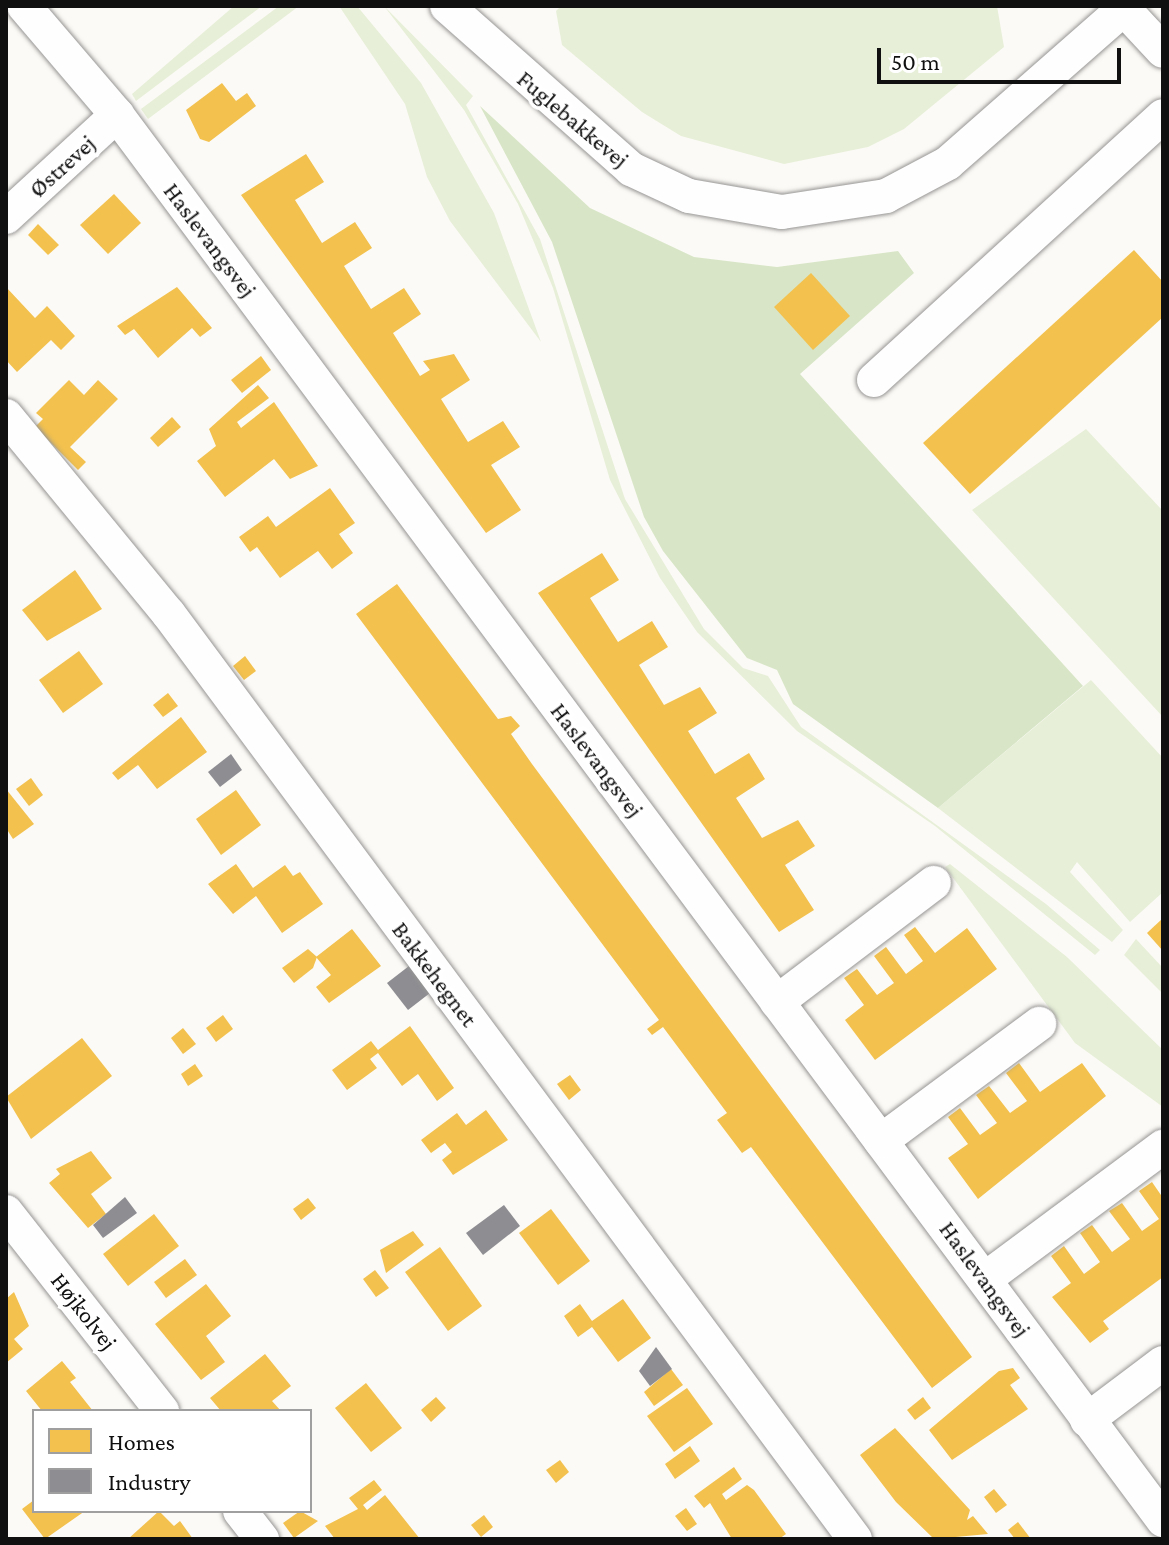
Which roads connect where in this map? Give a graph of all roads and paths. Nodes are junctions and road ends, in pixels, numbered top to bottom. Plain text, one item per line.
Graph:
1 (24, 6) edge
2 (447, 6) edge
3 (1126, 7) edge
4 (1163, 51) edge
5 (117, 115) junction
6 (1163, 116) edge
7 (6, 217) edge
8 (874, 380) dead end
9 (6, 416) edge
10 (934, 883) dead end
11 (777, 1002) junction
12 (1039, 1024) dead end
13 (881, 1141) junction
14 (1163, 1147) edge
15 (6, 1212) edge
16 (985, 1279) junction
17 (1163, 1363) edge
18 (160, 1409) edge
19 (1087, 1420) junction
20 (242, 1513) edge
21 (1163, 1520) edge
22 (262, 1539) edge
23 (855, 1539) edge

1 - 5 street, Haslevangsvej
2 - 3 street, Fuglebakkevej
3 - 4 street
5 - 7 street, Østrevej
5 - 11 street, Haslevangsvej
6 - 8 street
9 - 23 street, Bakkehegnet
10 - 11 street
11 - 13 street, Haslevangsvej
12 - 13 street
13 - 16 street, Haslevangsvej
14 - 16 street
15 - 18 street, Højkolvej
16 - 19 street, Haslevangsvej
17 - 19 street
19 - 21 street, Haslevangsvej
20 - 22 street

